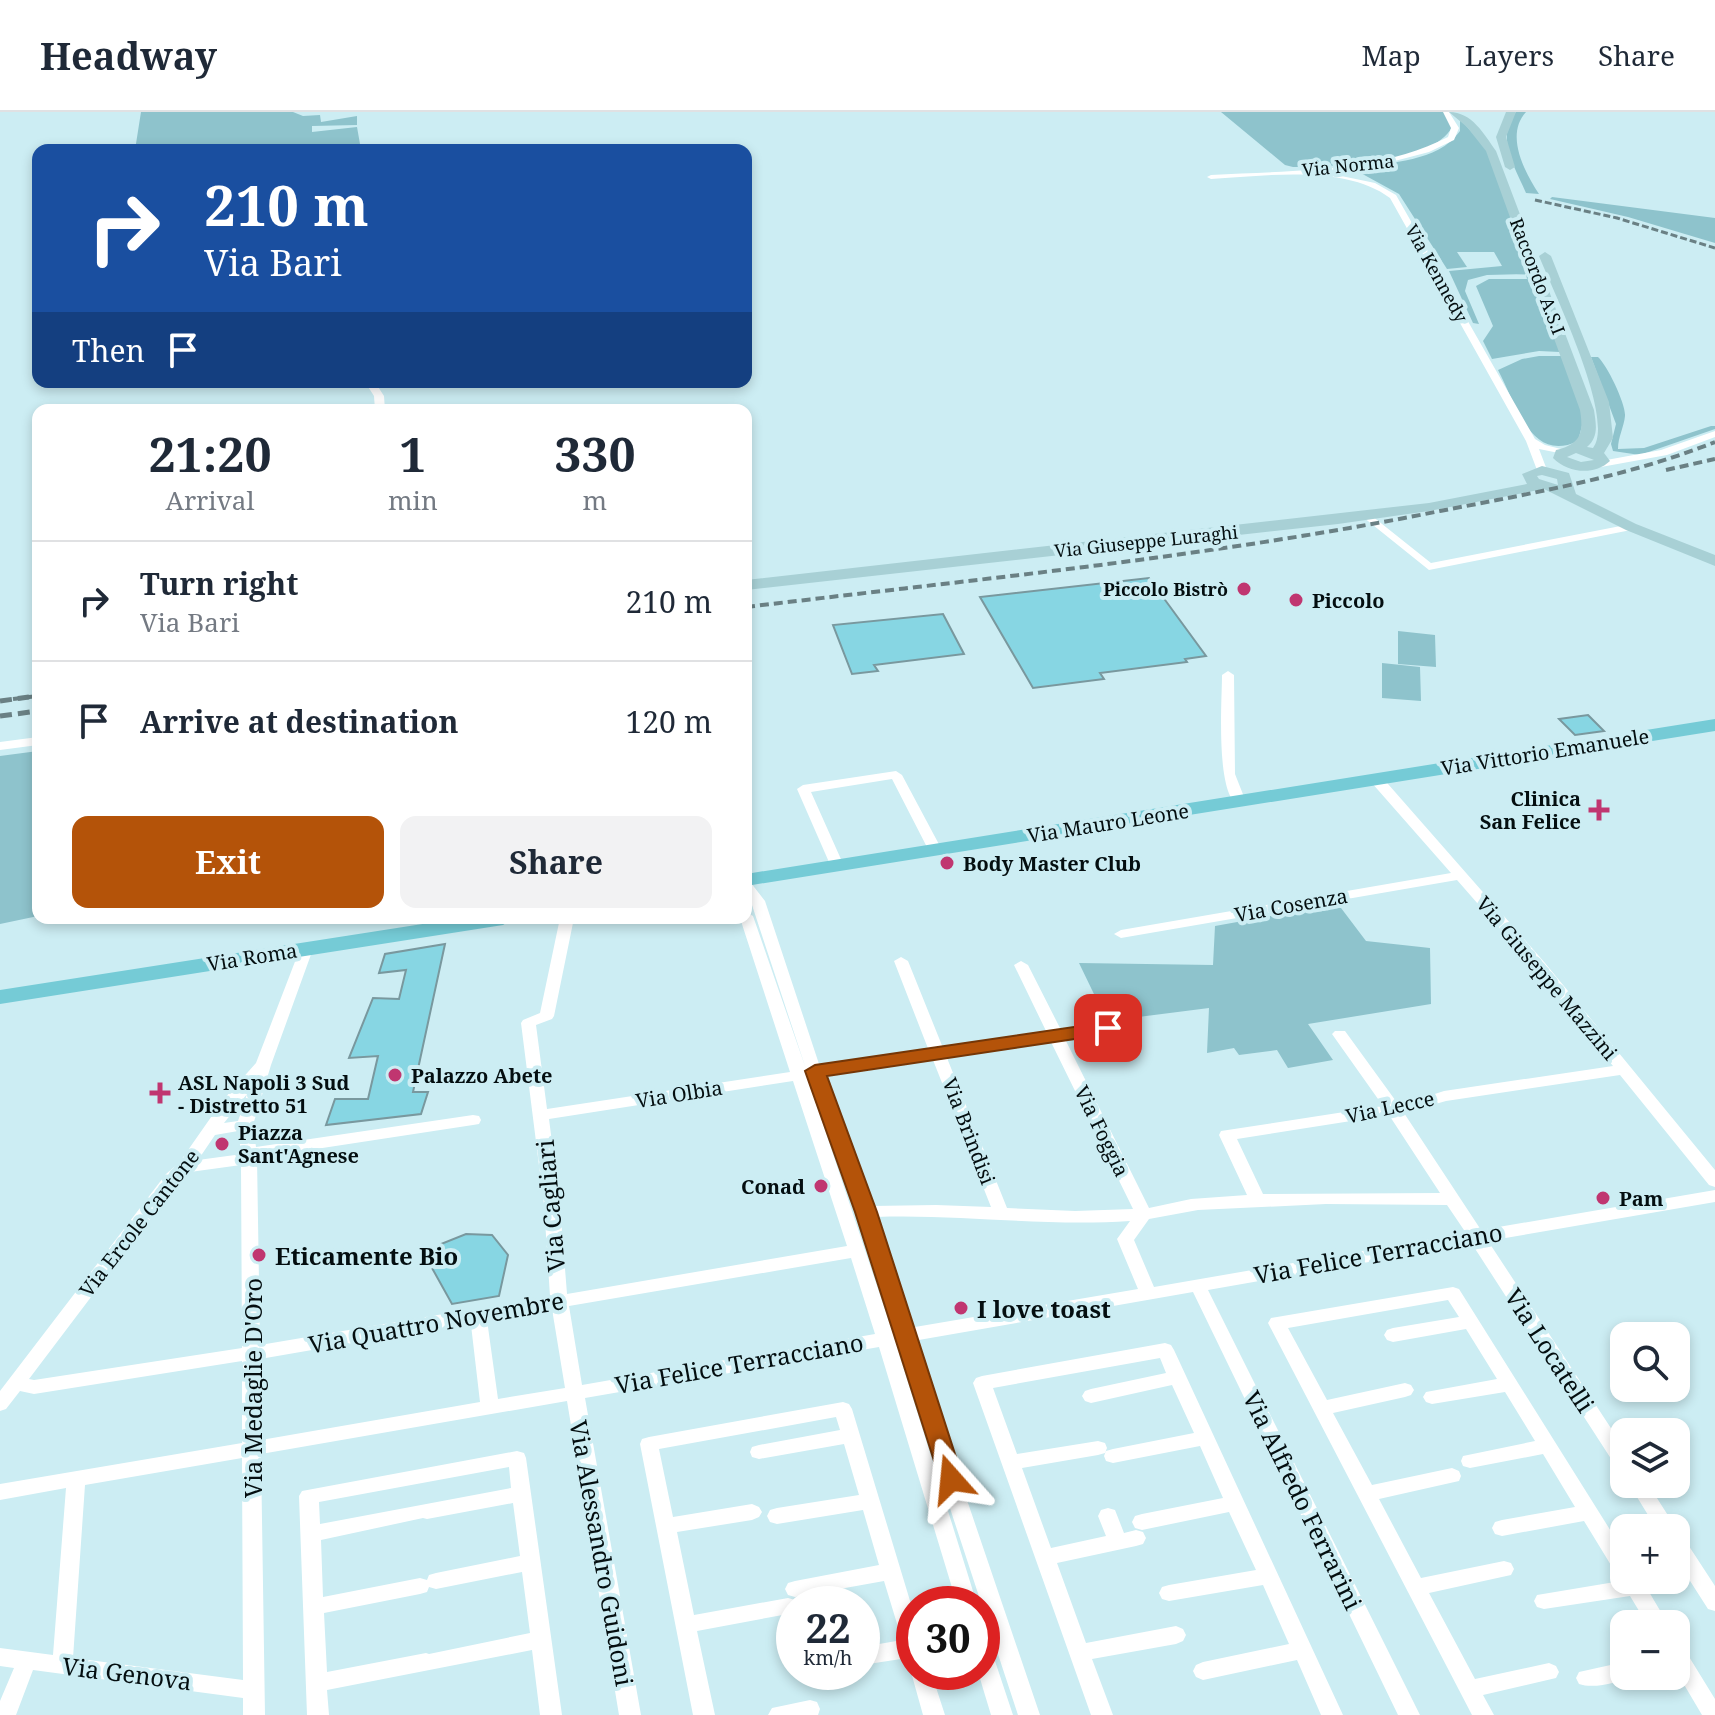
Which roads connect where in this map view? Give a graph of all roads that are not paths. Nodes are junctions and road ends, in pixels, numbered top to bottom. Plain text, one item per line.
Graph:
1 (1446, 112) edge
2 (1454, 112) edge
3 (1511, 112) edge
4 (1352, 167) junction
5 (1294, 171) junction
6 (1211, 177) dead end
7 (1369, 183) junction
8 (1715, 434) edge
9 (1606, 439) junction
10 (1533, 444) junction
11 (1566, 455) junction
12 (1599, 457) junction
13 (1640, 457) junction
14 (1625, 458) junction
15 (1583, 467) junction
16 (1545, 480) junction
17 (1574, 501) junction
18 (1367, 515) junction
19 (1631, 527) junction
20 (1715, 561) edge
21 (752, 577) edge
22 (752, 584) edge
23 (1228, 675) dead end
24 (1715, 725) edge
25 (32, 742) edge
26 (0, 746) edge
27 (1376, 779) junction
28 (1239, 802) junction
29 (935, 850) junction
30 (837, 866) junction
31 (1460, 875) junction
32 (752, 882) edge
33 (752, 892) edge
34 (465, 924) edge
35 (566, 924) edge
36 (749, 924) edge
37 (1121, 934) dead end
38 (306, 949) junction
39 (901, 961) dead end
40 (1021, 965) dead end
41 (0, 997) edge
42 (1108, 1028) dead end
43 (1340, 1034) dead end
44 (1055, 1037) junction
45 (939, 1054) junction
46 (263, 1065) junction
47 (1624, 1069) junction
48 (806, 1070) junction
49 (541, 1110) junction
50 (1394, 1110) junction
51 (473, 1120) dead end
52 (245, 1125) junction
53 (209, 1131) junction
54 (249, 1154) junction
55 (185, 1167) junction
56 (1715, 1181) edge
57 (1715, 1196) edge
58 (1257, 1199) junction
59 (1453, 1199) junction
60 (866, 1212) junction
61 (1001, 1213) junction
62 (1144, 1214) junction
63 (1477, 1237) junction
64 (856, 1251) junction
65 (1197, 1284) junction
66 (1148, 1293) junction
67 (559, 1301) junction
68 (474, 1318) junction
69 (1471, 1322) junction
70 (1393, 1335) dead end
71 (893, 1336) junction
72 (253, 1353) junction
73 (1177, 1377) junction
74 (16, 1383) junction
75 (1509, 1384) junction
76 (1405, 1390) dead end
77 (575, 1391) junction
78 (1091, 1396) dead end
79 (1432, 1397) dead end
80 (0, 1404) edge
81 (490, 1407) junction
82 (1322, 1408) junction
83 (850, 1436) junction
84 (1205, 1438) junction
85 (1610, 1441) edge
86 (1548, 1446) junction
87 (252, 1447) junction
88 (759, 1452) dead end
89 (1470, 1461) dead end
90 (1011, 1462) junction
91 (1452, 1476) dead end
92 (76, 1479) junction
93 (0, 1492) edge
94 (522, 1494) junction
95 (1367, 1494) junction
96 (870, 1501) junction
97 (1235, 1503) junction
98 (752, 1512) dead end
99 (1589, 1512) junction
100 (777, 1516) dead end
101 (1108, 1516) dead end
102 (666, 1526) junction
103 (1502, 1528) dead end
104 (311, 1534) junction
105 (1132, 1534) junction
106 (1610, 1546) edge
107 (1045, 1557) junction
108 (531, 1562) junction
109 (1690, 1565) edge
110 (1504, 1569) dead end
111 (891, 1571) junction
112 (1269, 1576) junction
113 (1610, 1584) edge
114 (962, 1586) edge
115 (1416, 1587) junction
116 (896, 1588) edge
117 (1169, 1593) dead end
118 (1544, 1601) dead end
119 (1715, 1603) edge
120 (314, 1607) junction
121 (686, 1625) junction
122 (1176, 1635) dead end
123 (541, 1639) junction
124 (1303, 1650) junction
125 (1079, 1653) junction
126 (0, 1657) edge
127 (27, 1660) junction
128 (62, 1665) junction
129 (1203, 1671) dead end
130 (1549, 1672) dead end
131 (1690, 1678) edge
132 (317, 1683) junction
133 (1469, 1689) junction
134 (254, 1690) junction
135 (926, 1690) edge
136 (994, 1690) edge
137 (810, 1709) dead end
138 (1712, 1714) edge
139 (5, 1715) edge
140 (254, 1715) edge
141 (318, 1715) edge
142 (551, 1715) edge
143 (630, 1715) edge
144 (704, 1715) edge
145 (779, 1715) edge
146 (934, 1715) edge
147 (1002, 1715) edge
148 (1029, 1715) edge
149 (1102, 1715) edge
150 (1332, 1715) edge
151 (1409, 1715) edge
152 (1483, 1715) edge

1 - 4 street, Via Norma
2 - 11 street, Raccordo A.S.I
3 - 9 street, Raccordo A.S.I
4 - 5 street, Via Norma
4 - 7 street
5 - 6 street, Via Norma
5 - 7 street, Via Kennedy
7 - 10 street, Via Kennedy
8 - 13 street
9 - 12 street
9 - 14 street
10 - 11 street
10 - 16 street, Via Kennedy
11 - 12 street
11 - 15 street
11 - 16 street
12 - 13 street
12 - 14 street
12 - 15 street
13 - 14 street
15 - 16 street
16 - 17 street
16 - 17 street
16 - 18 street, Via Giuseppe Luraghi
16 - 21 street, Via Giuseppe Luraghi
17 - 19 street
18 - 19 street
18 - 22 street, Via Giuseppe Luraghi
19 - 20 street
23 - 28 street
24 - 27 main road, Via Vittorio Emanuele
25 - 26 street
27 - 28 main road, Via Mauro Leone
27 - 31 street, Via Giuseppe Mazzini
28 - 29 main road, Via Mauro Leone
29 - 30 main road, Via Mauro Leone
29 - 30 street
30 - 32 main road, Via Mauro Leone
31 - 37 street, Via Cosenza
31 - 47 street, Via Giuseppe Mazzini
33 - 48 street
34 - 38 main road, Via Roma
35 - 49 street, Via Cagliari
36 - 48 street
38 - 41 main road, Via Roma
38 - 46 street, Via Ercole Cantone
39 - 45 street, Via Brindisi
40 - 44 street, Via Foggia
42 - 44 street, Via Olbia
43 - 50 street, Via Locatelli
44 - 45 street, Via Olbia
44 - 62 street, Via Foggia
45 - 48 street, Via Olbia
45 - 61 street, Via Brindisi
46 - 52 street, Via Medaglie D'Oro
46 - 53 street, Via Ercole Cantone
47 - 50 street, Via Lecce
47 - 56 street, Via Giuseppe Mazzini
48 - 49 street, Via Olbia
48 - 60 street
48 - 64 street
49 - 67 street, Via Cagliari
50 - 58 street, Via Lecce
50 - 59 street, Via Locatelli
51 - 54 street
52 - 53 street
52 - 54 street, Via Medaglie D'Oro
53 - 55 street, Via Ercole Cantone
54 - 55 street
54 - 72 street, Via Medaglie D'Oro
55 - 74 street, Via Ercole Cantone
57 - 63 street, Via Felice Terracciano
58 - 59 street
58 - 62 street
59 - 63 street, Via Locatelli
60 - 61 street
60 - 71 street
61 - 62 street
62 - 66 street
63 - 65 street, Via Felice Terracciano
63 - 85 street, Via Locatelli
64 - 67 street, Via Quattro Novembre
64 - 71 street
65 - 66 street, Via Felice Terracciano
65 - 151 street, Via Alfredo Ferrarini
66 - 71 street, Via Felice Terracciano
67 - 68 street, Via Quattro Novembre
67 - 77 street, Via Cagliari
68 - 72 street, Via Quattro Novembre
68 - 81 street
69 - 70 street
69 - 75 street
69 - 82 street
71 - 77 street, Via Felice Terracciano
71 - 114 street
71 - 148 street
72 - 74 street, Via Quattro Novembre
72 - 87 street, Via Medaglie D'Oro
73 - 78 street
73 - 84 street
73 - 90 street
74 - 80 street, Via Ercole Cantone
75 - 79 street
75 - 86 street
76 - 82 street
77 - 81 street, Via Felice Terracciano
77 - 143 street, Via Alessandro Guidoni
81 - 87 street, Via Felice Terracciano
82 - 95 street
83 - 88 street
83 - 96 street
83 - 102 street
84 - 90 street
84 - 97 street
86 - 89 street
86 - 99 street
87 - 92 street, Via Felice Terracciano
87 - 134 street, Via Medaglie D'Oro
90 - 107 street
91 - 95 street
92 - 93 street, Via Felice Terracciano
92 - 128 street
94 - 104 street
94 - 104 street
94 - 108 street
95 - 115 street
96 - 100 street
96 - 111 street
97 - 105 street
97 - 112 street
98 - 102 street
99 - 103 street
99 - 106 street
101 - 105 street
102 - 121 street
104 - 120 street
105 - 107 street
107 - 125 street
108 - 120 street
108 - 123 street
109 - 119 street
110 - 115 street
111 - 116 street
111 - 121 street
112 - 117 street
112 - 124 street
113 - 118 street
115 - 133 street
120 - 132 street
121 - 144 street
122 - 125 street
123 - 132 street
123 - 142 street
124 - 129 street
124 - 150 street
125 - 149 street
126 - 127 street, Via Genova
127 - 128 street, Via Genova
127 - 139 street
128 - 134 street, Via Genova
130 - 133 street
131 - 138 street
132 - 141 street
133 - 152 street
134 - 140 street, Via Medaglie D'Oro
135 - 146 street
136 - 147 street
137 - 145 street

